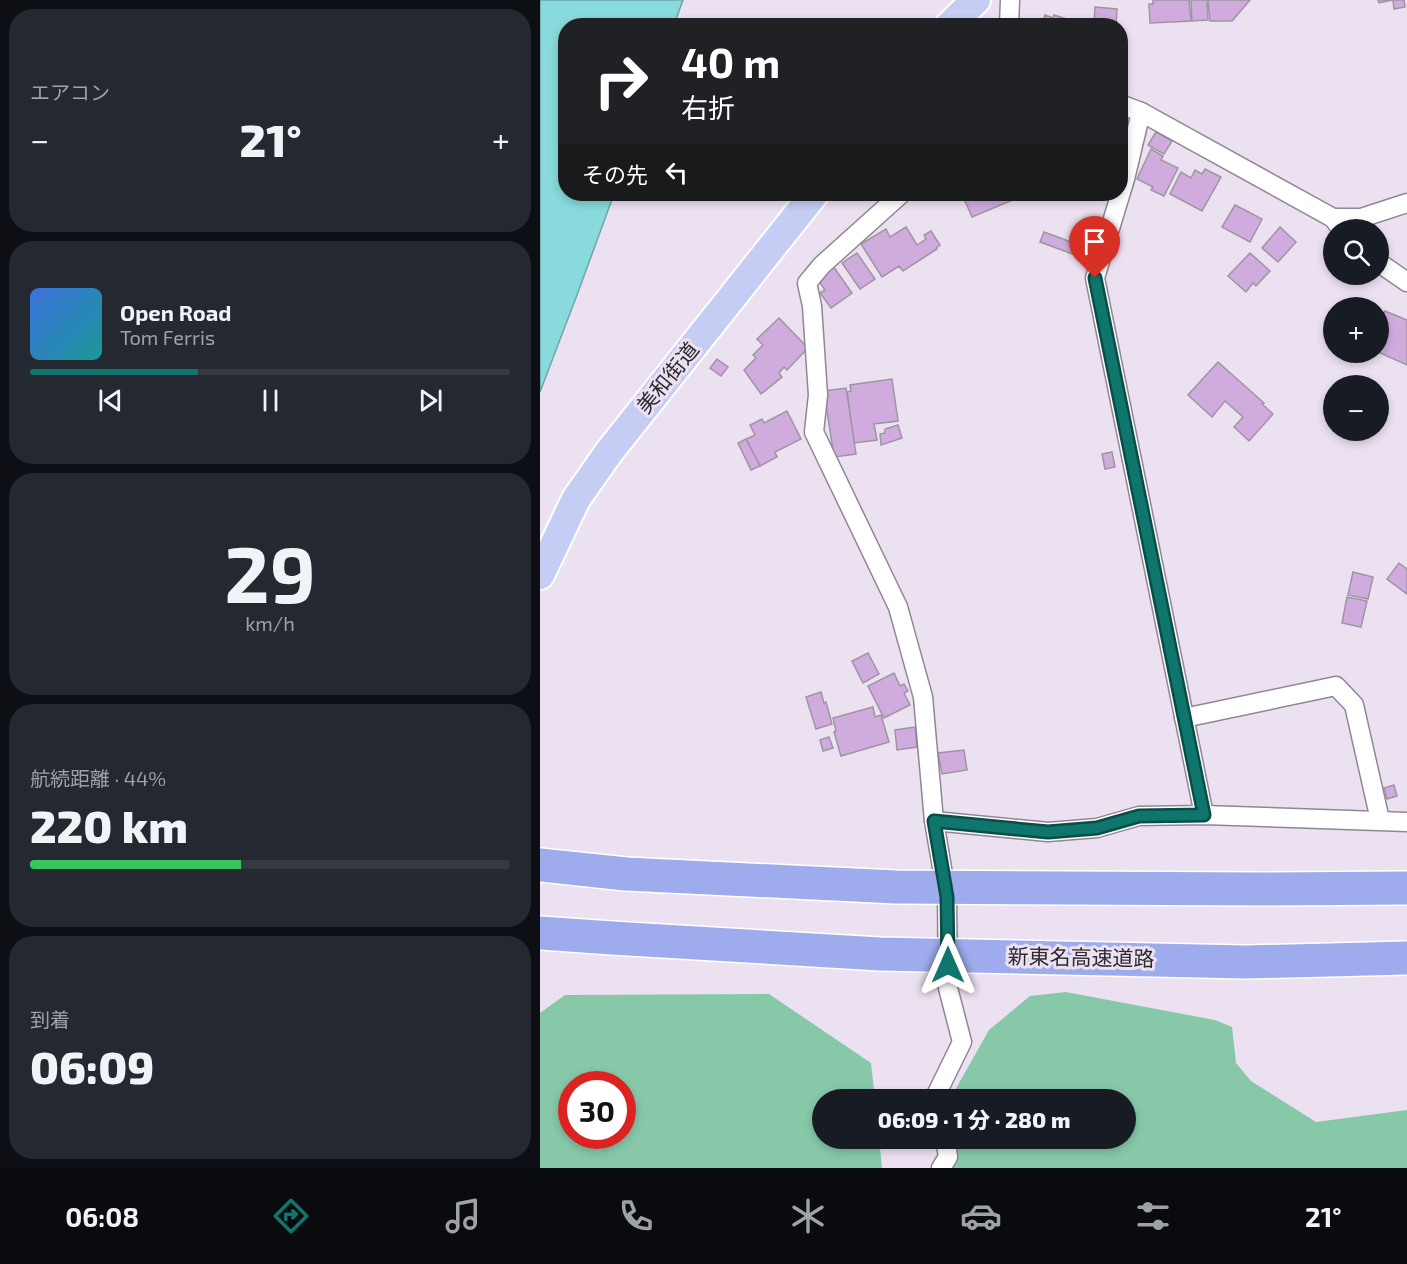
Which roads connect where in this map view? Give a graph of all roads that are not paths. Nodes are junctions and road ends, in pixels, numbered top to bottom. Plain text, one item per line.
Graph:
1 (976, 0) edge
2 (1010, 0) edge
3 (957, 18) edge
4 (1009, 18) edge
5 (1128, 107) edge
6 (1141, 112) junction
7 (1128, 166) edge
8 (808, 201) edge
9 (893, 201) edge
10 (1118, 201) edge
11 (1407, 203) edge
12 (1328, 219) edge
13 (1357, 219) edge
14 (1389, 270) edge
15 (1407, 282) edge
16 (540, 574) edge
17 (1184, 718) junction
18 (1204, 815) junction
19 (1380, 820) junction
20 (934, 821) junction
21 (1407, 822) edge
22 (540, 865) edge
23 (1407, 888) edge
24 (540, 933) edge
25 (1407, 958) edge
26 (939, 1089) edge
27 (947, 1149) edge
28 (941, 1168) edge

1 - 3 main road
2 - 4 street
5 - 6 street
6 - 7 street
6 - 12 street
8 - 16 main road, 美和街道
9 - 20 street
10 - 17 street
11 - 13 street
14 - 15 street
17 - 18 street
17 - 19 street
18 - 19 street
18 - 20 street
19 - 21 street
20 - 26 street
22 - 23 highway, bridge
24 - 25 highway, 新東名高速道路, bridge
27 - 28 street

